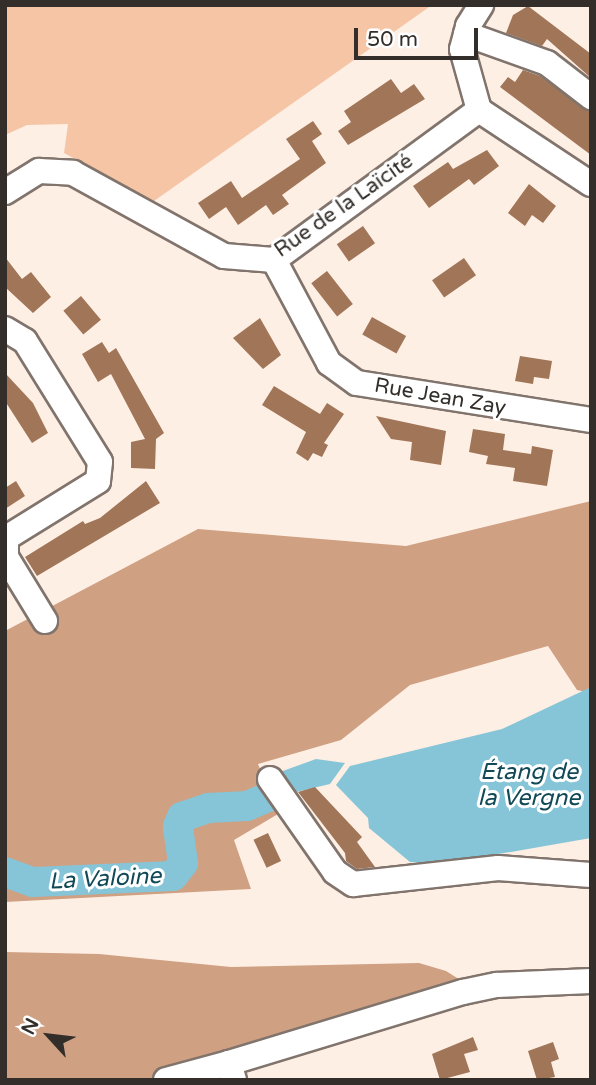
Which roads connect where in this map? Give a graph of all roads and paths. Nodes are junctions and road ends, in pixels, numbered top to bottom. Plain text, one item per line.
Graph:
1 (481, 5) edge
2 (466, 34) junction
3 (591, 97) edge
4 (479, 110) junction
5 (591, 184) edge
6 (5, 192) edge
7 (274, 260) junction
8 (5, 329) edge
9 (591, 420) edge
10 (45, 621) dead end
11 (270, 779) dead end
12 (591, 875) edge
13 (591, 981) edge
14 (231, 1071) edge
15 (166, 1080) edge

1 - 2 street
2 - 3 street
2 - 4 street
4 - 5 street
4 - 7 street, Rue de la Laïcité
6 - 7 street, Rue de la Laïcité
7 - 9 street, Rue Jean Zay
8 - 10 street
11 - 12 street
13 - 14 street
14 - 15 street

